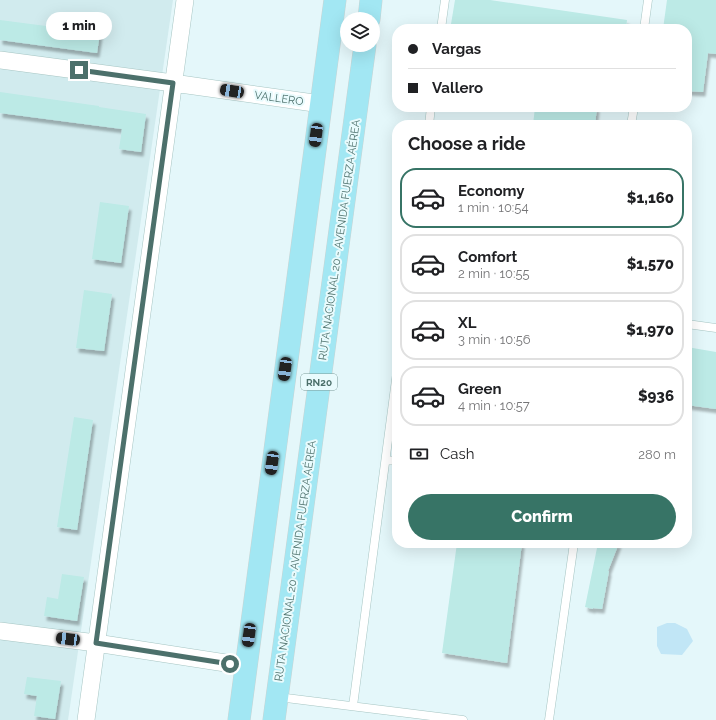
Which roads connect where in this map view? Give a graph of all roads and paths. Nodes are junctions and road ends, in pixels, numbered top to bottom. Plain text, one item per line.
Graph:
1 (185, 0) edge
2 (335, 0) edge
3 (371, 0) edge
4 (445, 0) edge
5 (648, 0) edge
6 (370, 12) edge
7 (442, 24) edge
8 (645, 24) edge
9 (364, 52) edge
10 (0, 60) edge
11 (173, 83) junction
12 (321, 104) junction
13 (692, 325) edge
14 (716, 328) edge
15 (392, 412) edge
16 (386, 460) junction
17 (392, 461) edge
18 (573, 548) edge
19 (0, 631) edge
20 (96, 643) junction
21 (245, 666) junction
22 (277, 697) junction
23 (353, 706) junction
24 (86, 720) edge
25 (238, 720) edge
26 (274, 720) edge
27 (463, 720) edge
28 (549, 720) edge

1 - 11 street
2 - 12 main road, RN20
3 - 6 main road
4 - 7 lane
5 - 8 lane
9 - 22 main road, RUTA NACIONAL 20 - AVENIDA FUERZA AÉREA / RN20
10 - 11 street, VALLERO
11 - 12 street, VALLERO
11 - 20 street
12 - 21 main road, RN20
13 - 14 lane
15 - 16 lane
16 - 17 lane
16 - 23 lane
18 - 28 lane
19 - 20 street
20 - 21 street
20 - 24 street
21 - 25 main road, RN20
22 - 23 lane
22 - 26 main road, RUTA NACIONAL 20 - AVENIDA FUERZA AÉREA / RN20
23 - 27 lane

